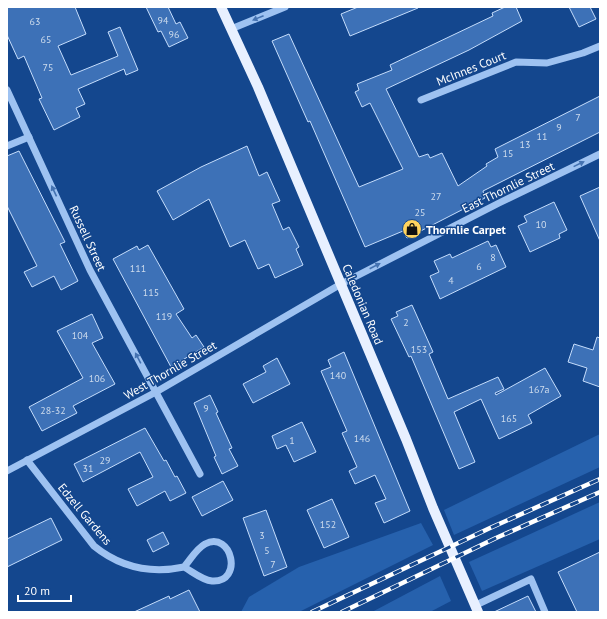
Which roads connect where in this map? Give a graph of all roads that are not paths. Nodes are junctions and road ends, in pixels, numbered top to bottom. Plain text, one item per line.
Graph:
1 (222, 7) edge
2 (285, 7) edge
3 (231, 29) junction
4 (600, 46) edge
5 (7, 90) edge
6 (421, 100) dead end
7 (29, 137) junction
8 (7, 146) edge
9 (600, 154) edge
10 (341, 284) junction
11 (156, 392) junction
12 (27, 460) junction
13 (7, 471) edge
14 (200, 474) dead end
15 (184, 567) junction
16 (477, 609) edge
17 (545, 612) edge

1 - 3 main road, Caledonian Road
2 -> 3 street
3 - 10 main road, Caledonian Road
4 - 6 street, McInnes Court
5 - 7 street, Russell Street
7 - 8 street
11 -> 7 street, Russell Street
10 -> 9 street, East Thornlie Street
10 - 11 street, West Thornlie Street
10 - 16 main road, Caledonian Road
11 - 12 street, West Thornlie Street
11 - 14 street, Russell Street
12 - 13 street, West Thornlie Street
12 - 15 street, Edzell Gardens
15 - 15 street
16 - 17 street

